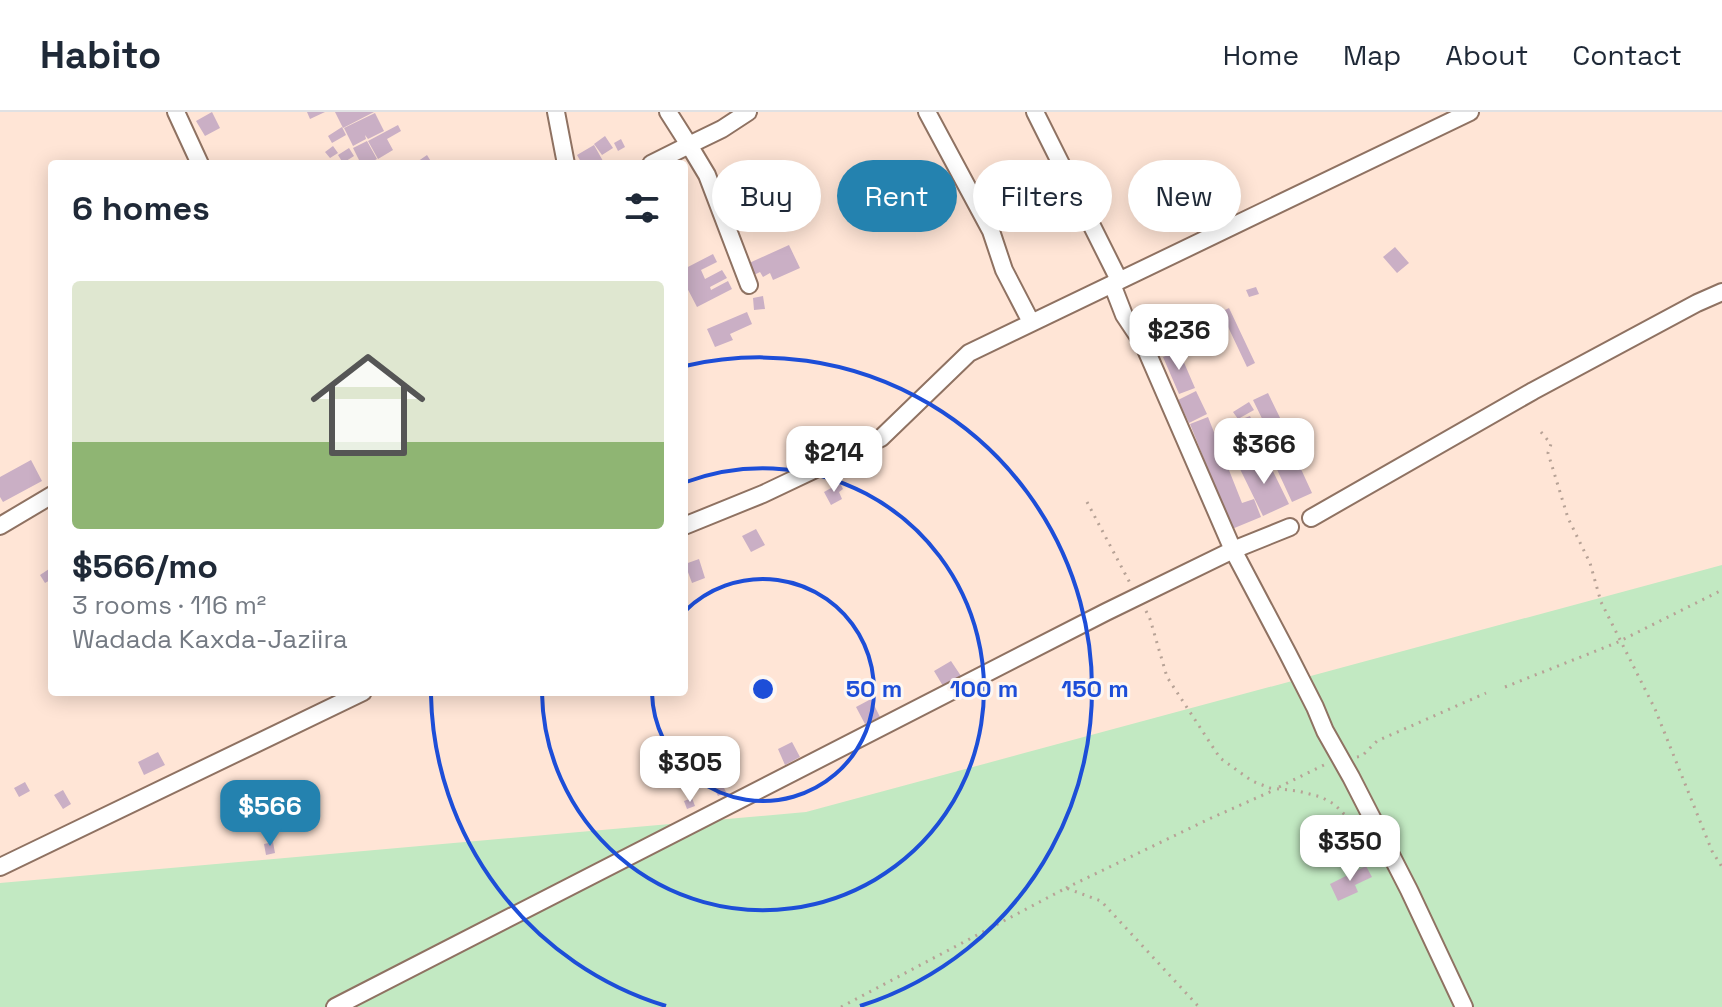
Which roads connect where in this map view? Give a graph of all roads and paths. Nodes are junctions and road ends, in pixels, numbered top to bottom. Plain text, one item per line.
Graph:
1 (176, 112) edge
2 (556, 112) edge
3 (668, 112) edge
4 (748, 112) edge
5 (927, 112) edge
6 (1035, 112) edge
7 (1470, 112) edge
8 (689, 145) junction
9 (198, 160) edge
10 (565, 160) edge
11 (659, 160) edge
12 (1115, 282) junction
13 (749, 285) dead end
14 (1722, 292) edge
15 (1031, 322) junction
16 (1541, 432) dead end
17 (48, 497) edge
18 (1087, 502) dead end
19 (1311, 518) dead end
20 (688, 524) edge
21 (0, 526) edge
22 (1290, 527) dead end
23 (1233, 550) junction
24 (1722, 590) edge
25 (1138, 597) junction
26 (1621, 641) junction
27 (1505, 687) dead end
28 (1486, 693) dead end
29 (355, 696) edge
30 (1342, 760) junction
31 (1275, 789) junction
32 (1391, 855) junction
33 (0, 867) edge
34 (1722, 867) edge
35 (1066, 888) junction
36 (335, 1007) edge
37 (841, 1007) edge
38 (1199, 1007) edge
39 (1464, 1007) edge

1 - 9 street
2 - 10 street
3 - 8 street
4 - 8 street
5 - 15 street
6 - 12 street
7 - 12 street
8 - 11 street
8 - 13 street
12 - 15 street
12 - 23 street
14 - 19 street
15 - 20 street
16 - 26 path
17 - 21 street
18 - 25 path
22 - 23 street
23 - 25 street
23 - 30 street
24 - 26 path
25 - 31 path
25 - 36 street
26 - 27 path
26 - 34 path
28 - 30 path
29 - 33 street
30 - 31 path
30 - 32 street
31 - 32 path
31 - 35 path
32 - 39 street
35 - 37 path
35 - 38 path

